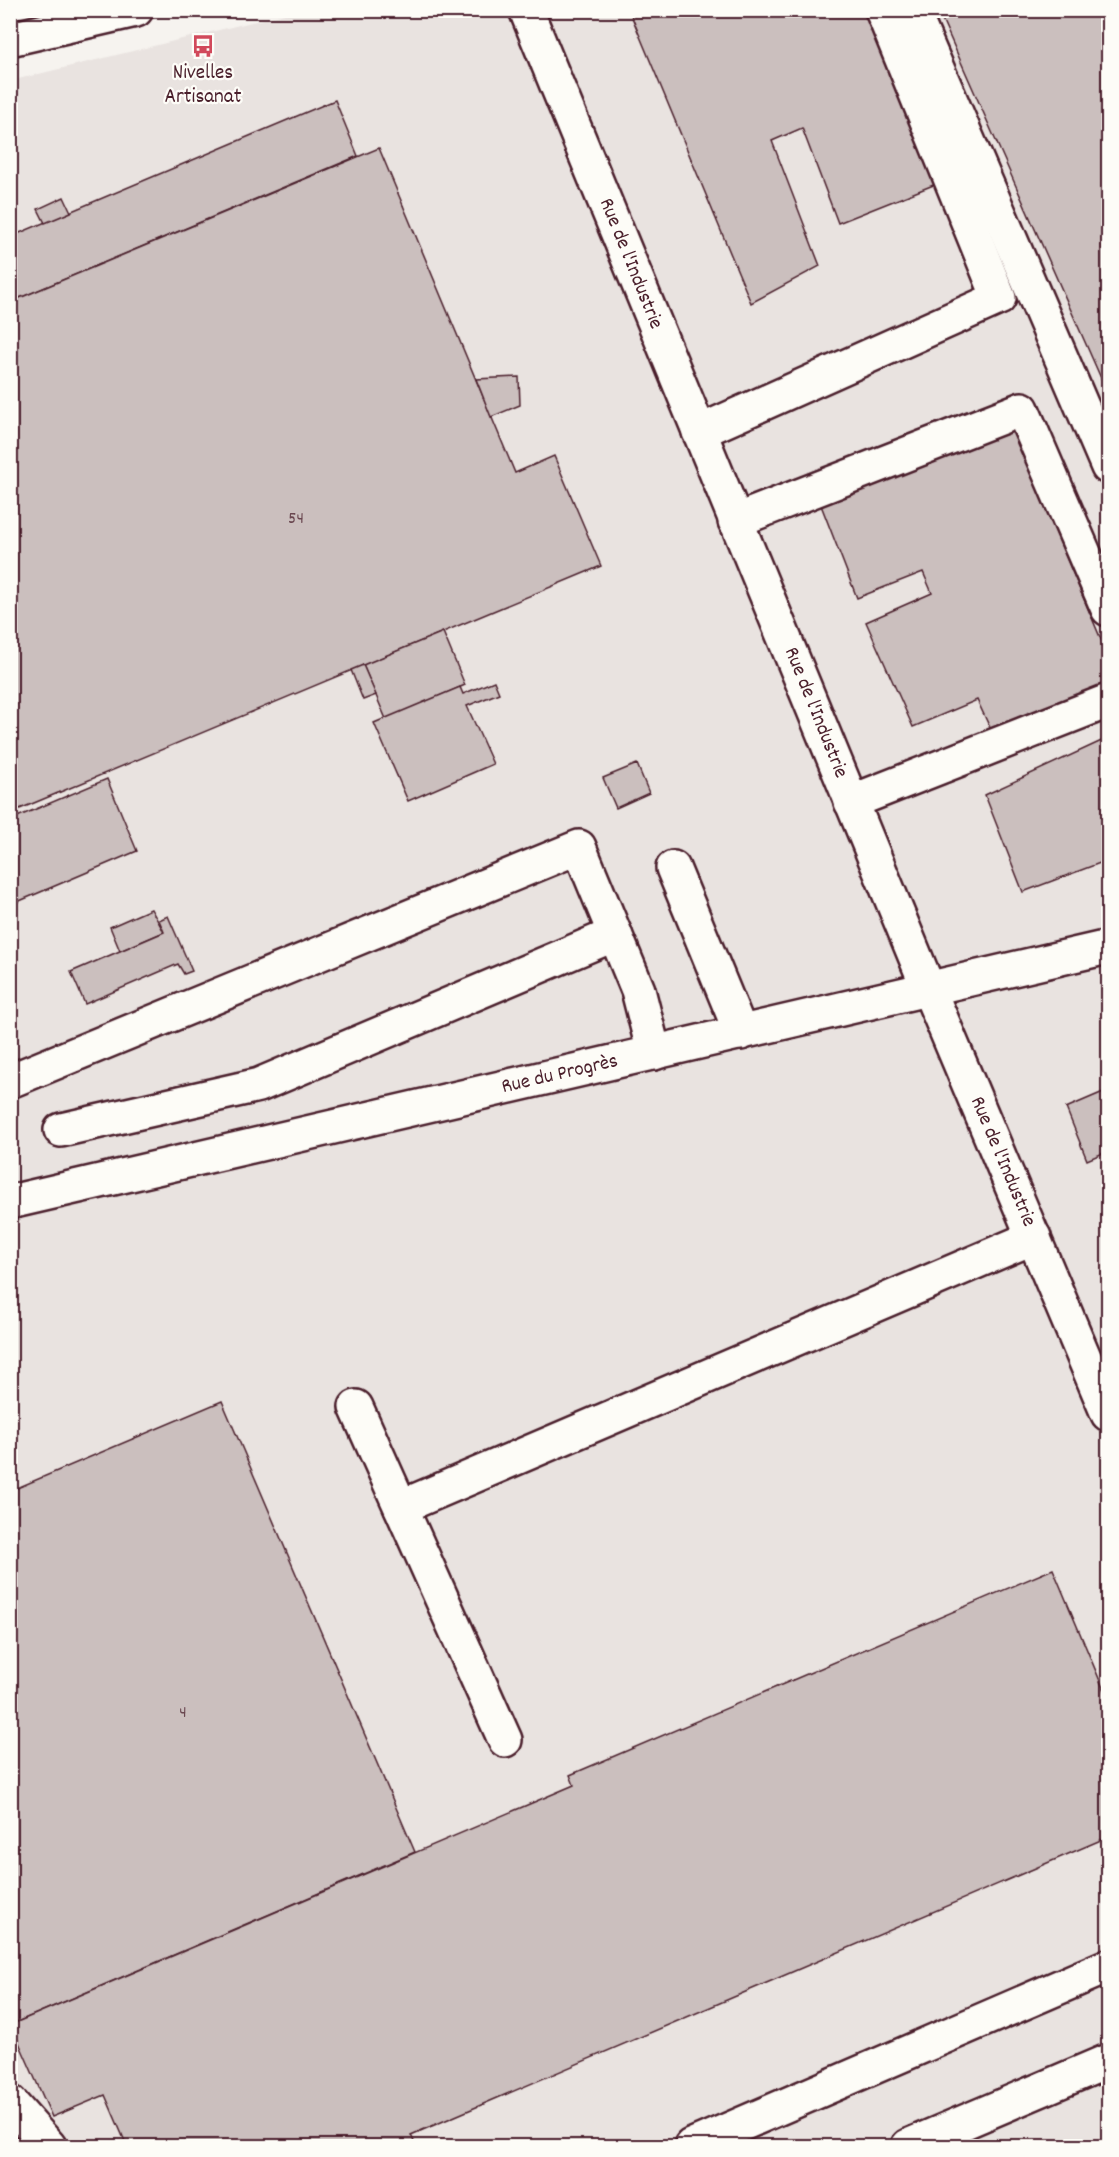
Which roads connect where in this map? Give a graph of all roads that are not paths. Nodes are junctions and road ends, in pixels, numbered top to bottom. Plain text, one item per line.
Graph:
1 (136, 10) edge
2 (526, 10) edge
3 (882, 10) edge
4 (912, 10) edge
5 (10, 39) edge
6 (699, 432) junction
7 (1108, 467) edge
8 (735, 521) junction
9 (1108, 609) edge
10 (1108, 700) edge
11 (851, 802) junction
12 (673, 868) dead end
13 (615, 934) junction
14 (1108, 947) edge
15 (929, 990) junction
16 (741, 1033) junction
17 (654, 1053) junction
18 (10, 1081) edge
19 (61, 1130) dead end
20 (10, 1202) edge
21 (1034, 1238) junction
22 (356, 1407) dead end
23 (1108, 1414) edge
24 (401, 1506) junction
25 (506, 1740) dead end
26 (1108, 1966) edge
27 (1108, 2061) edge
28 (10, 2102) edge
29 (49, 2146) edge
30 (691, 2146) edge
31 (908, 2146) edge

1 - 5 street
2 - 6 street, Rue de l'Industrie
3 - 6 street
4 - 7 street
6 - 8 street, Rue de l'Industrie
8 - 9 street
8 - 11 street, Rue de l'Industrie
10 - 11 street
11 - 15 street, Rue de l'Industrie
12 - 16 street
13 - 17 street
13 - 18 street
13 - 19 street
14 - 15 street, Rue du Progrès
15 - 16 street, Rue du Progrès
15 - 21 street, Rue de l'Industrie
16 - 17 street, Rue du Progrès
17 - 20 street, Rue du Progrès
21 - 23 street, Rue de l'Industrie
21 - 24 street
22 - 24 street
24 - 25 street
26 - 30 street
27 - 31 street
28 - 29 street

